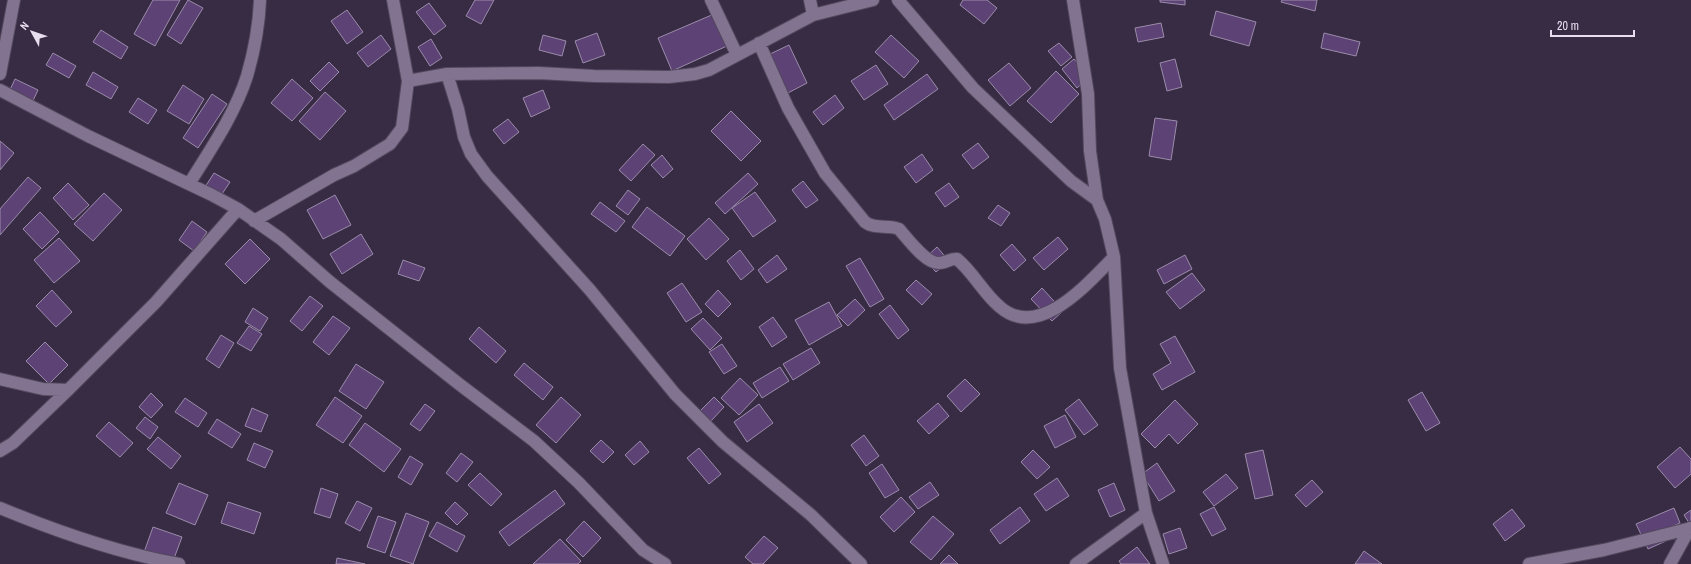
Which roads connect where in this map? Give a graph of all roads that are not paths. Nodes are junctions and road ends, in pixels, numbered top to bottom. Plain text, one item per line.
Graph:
1 (14, 0) edge
2 (260, 0) edge
3 (393, 0) edge
4 (711, 0) edge
5 (810, 0) edge
6 (872, 0) edge
7 (898, 0) edge
8 (1073, 0) edge
9 (813, 15) junction
10 (759, 43) junction
11 (737, 55) junction
12 (0, 74) edge
13 (448, 74) junction
14 (408, 81) junction
15 (0, 90) edge
16 (189, 184) junction
17 (1097, 200) junction
18 (238, 209) junction
19 (254, 221) junction
20 (1114, 258) junction
21 (0, 379) edge
22 (68, 390) junction
23 (0, 451) edge
24 (0, 508) edge
25 (1146, 513) junction
26 (1690, 528) edge
27 (179, 564) edge
28 (665, 564) edge
29 (861, 564) edge
30 (1076, 564) edge
31 (1163, 564) edge
32 (1529, 564) edge
33 (1670, 564) edge

1 - 12 street
2 - 16 street
3 - 14 street
4 - 11 street
5 - 9 street
6 - 9 street
7 - 17 street
8 - 17 street
9 - 10 street
10 - 11 street
10 - 20 street
11 - 13 street
13 - 14 street
13 - 29 street
14 - 19 street
15 - 16 street
16 - 18 street
17 - 20 street
18 - 19 street
18 - 22 street
19 - 28 street
20 - 25 street
21 - 22 street
22 - 23 street
24 - 27 street
25 - 30 street
25 - 31 street
26 - 32 street
26 - 33 street

